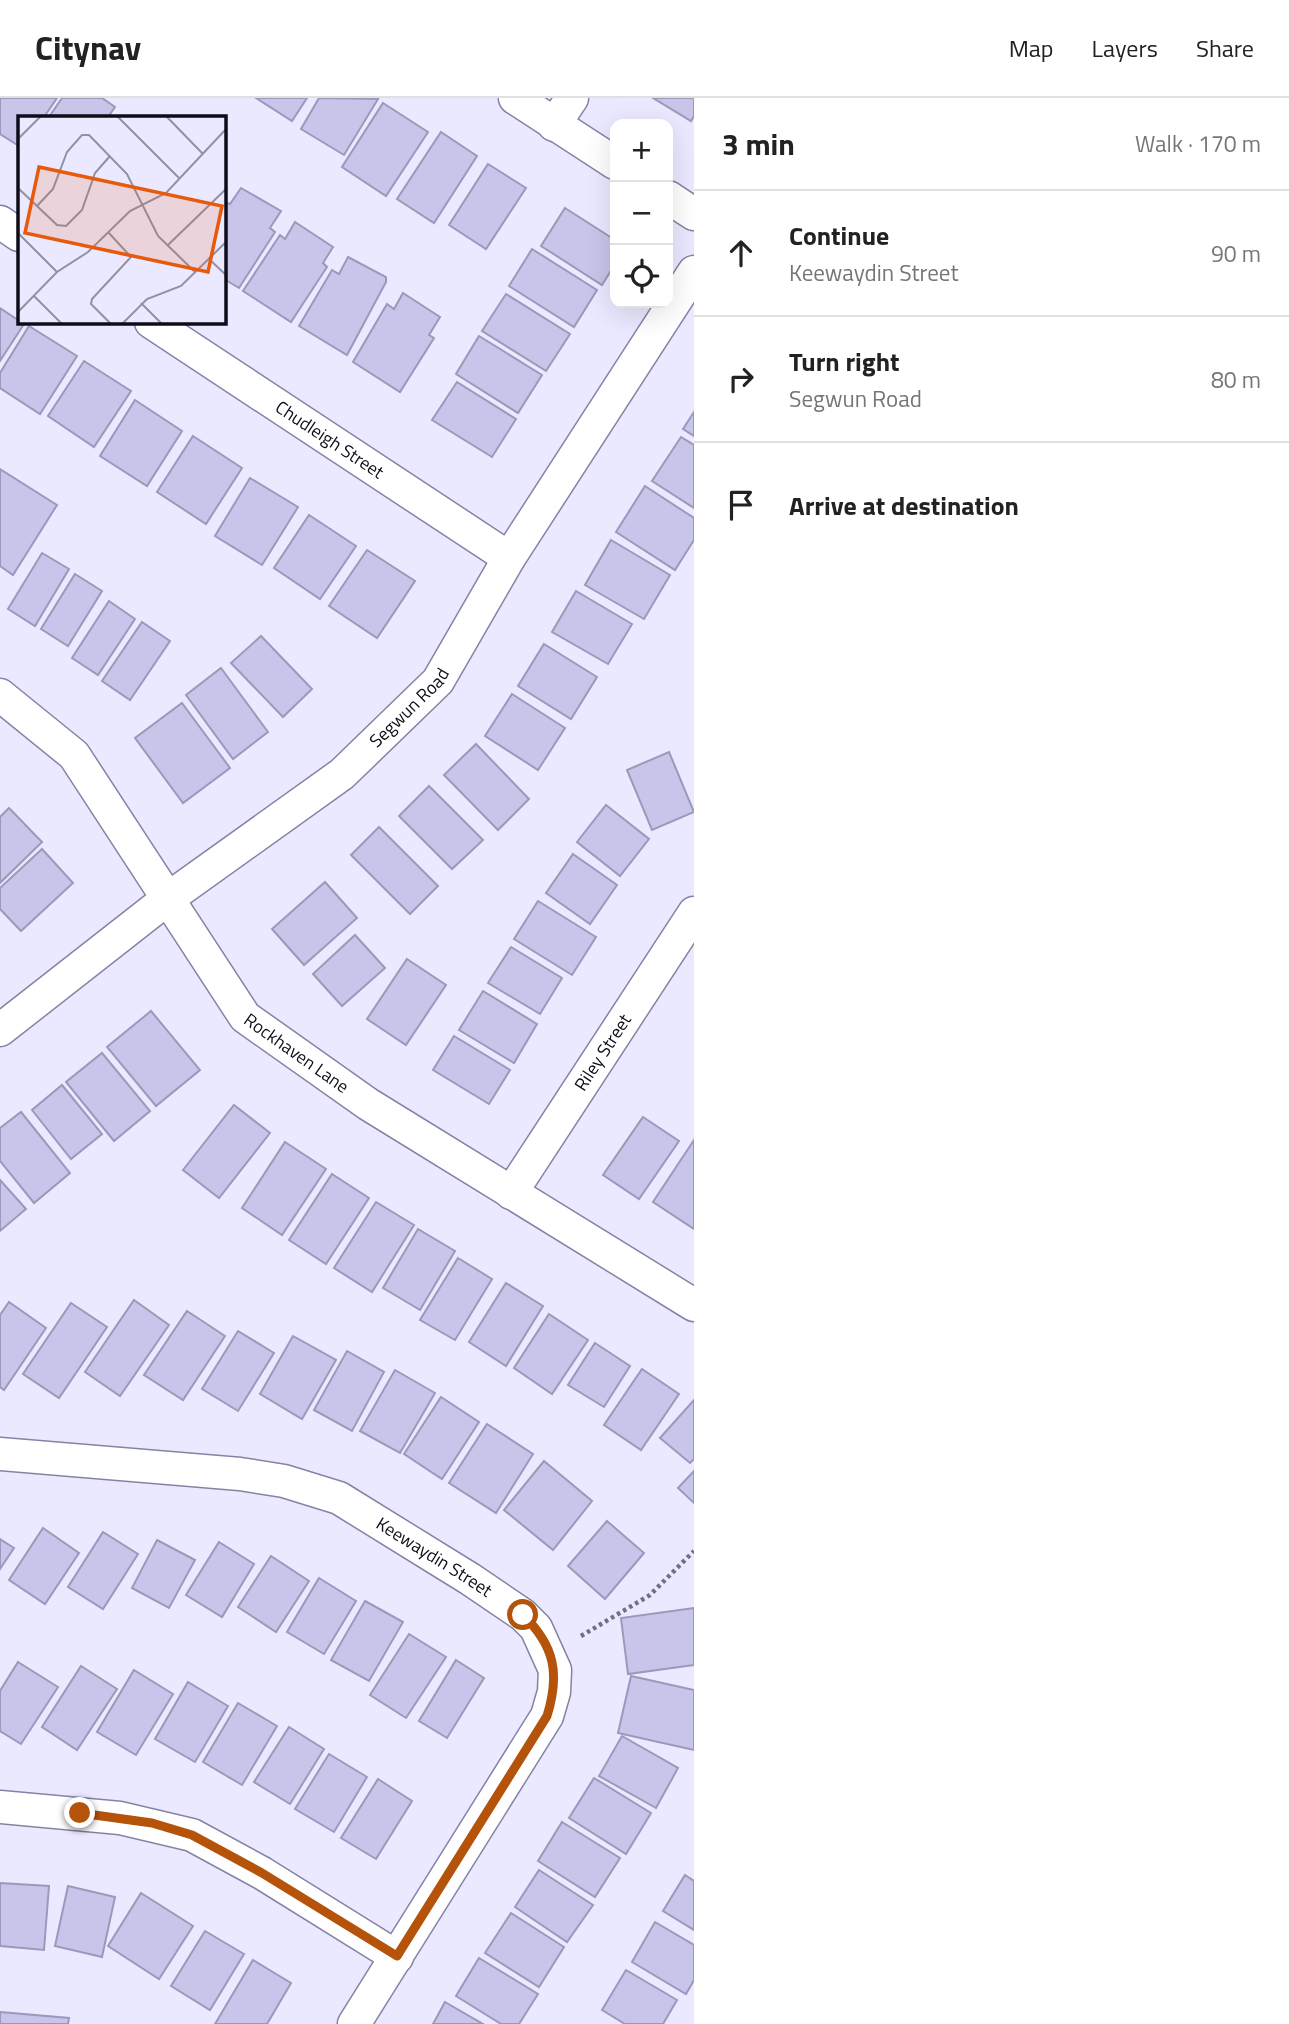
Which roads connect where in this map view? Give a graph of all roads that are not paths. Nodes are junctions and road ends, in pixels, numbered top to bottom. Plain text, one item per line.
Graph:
1 (515, 98) edge
2 (572, 98) edge
3 (555, 125) junction
4 (610, 160) edge
5 (673, 200) edge
6 (694, 214) edge
7 (0, 222) edge
8 (18, 234) edge
9 (694, 272) edge
10 (154, 324) edge
11 (509, 558) junction
12 (0, 695) edge
13 (166, 900) junction
14 (694, 913) edge
15 (0, 1030) edge
16 (511, 1193) junction
17 (694, 1305) edge
18 (0, 1454) edge
19 (0, 1807) edge
20 (397, 1956) junction
21 (354, 2024) edge

1 - 3 street
2 - 3 street
3 - 4 street
5 - 6 street
7 - 8 street
9 - 11 street, Segwun Road
10 - 11 street, Chudleigh Street
11 - 13 street, Segwun Road
12 - 13 street, Rockhaven Lane
13 - 15 street, Segwun Road
13 - 16 street, Rockhaven Lane
14 - 16 street, Riley Street
16 - 17 street, Rockhaven Lane
18 - 20 street, Keewaydin Street
19 - 20 street
20 - 21 street, Keewaydin Street

